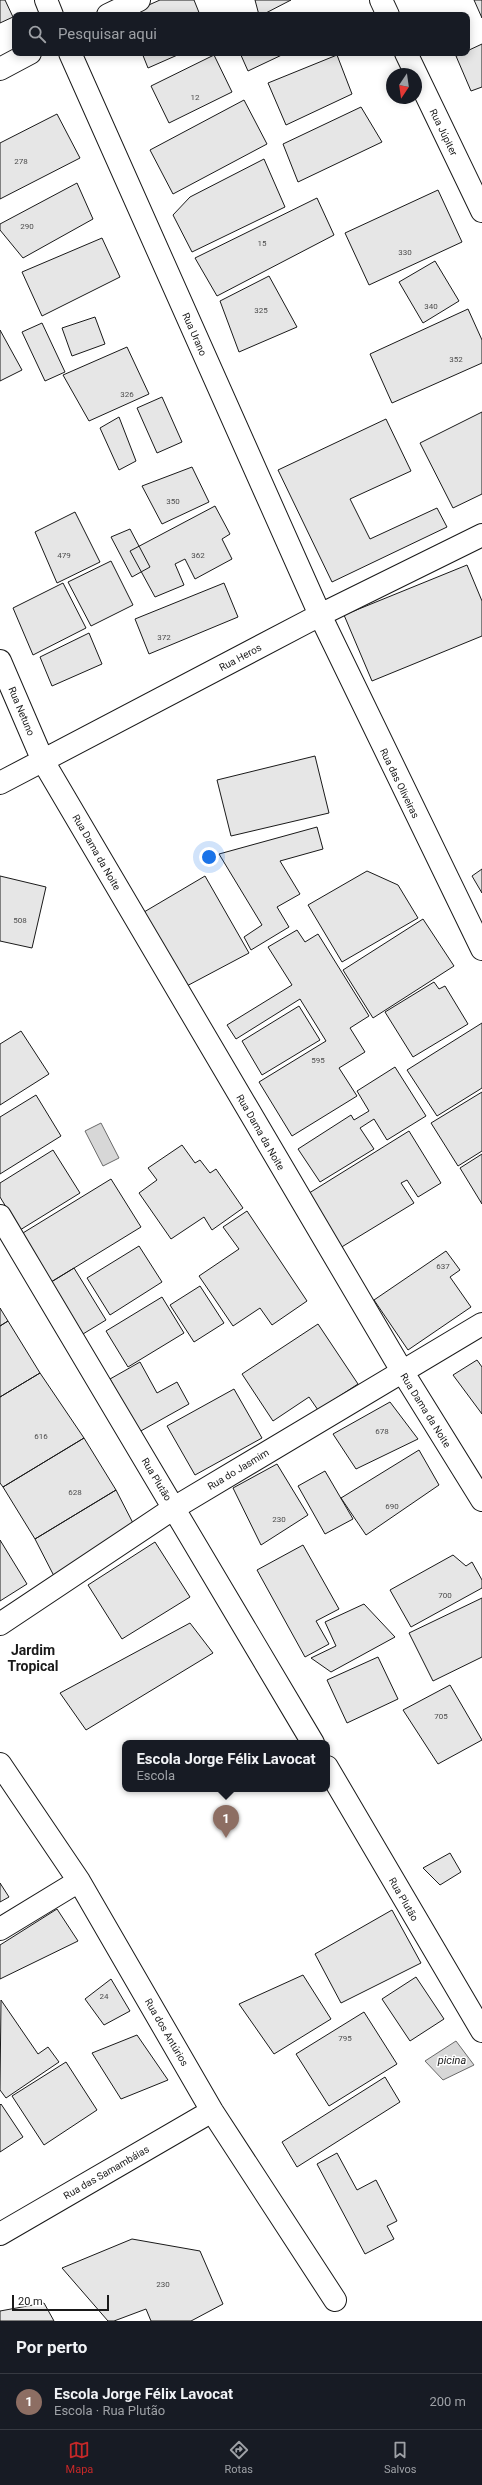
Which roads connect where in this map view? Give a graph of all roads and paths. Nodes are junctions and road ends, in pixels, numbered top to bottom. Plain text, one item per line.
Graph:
1 (46, 0) edge
2 (139, 0) edge
3 (381, 0) edge
4 (51, 12) edge
5 (114, 12) edge
6 (387, 12) edge
7 (24, 56) edge
8 (71, 56) edge
9 (407, 56) edge
10 (0, 69) edge
11 (482, 211) edge
12 (482, 535) edge
13 (320, 615) junction
14 (0, 661) edge
15 (43, 761) junction
16 (0, 783) edge
17 (482, 950) edge
18 (0, 1216) edge
19 (482, 1324) edge
20 (402, 1371) junction
21 (482, 1500) edge
22 (174, 1508) junction
23 (0, 1624) edge
24 (311, 1740) edge
25 (0, 1764) edge
26 (330, 1772) edge
27 (80, 1881) junction
28 (0, 1929) edge
29 (482, 2031) edge
30 (212, 2111) junction
31 (0, 2234) edge
32 (335, 2300) dead end

1 - 4 street
2 - 5 street
3 - 6 street
7 - 10 street
8 - 13 street, Rua Urano
9 - 11 street, Rua Júpiter
12 - 13 street, Rua Heros
13 - 15 street, Rua Heros
13 - 17 street, Rua das Oliveiras
14 - 15 street, Rua Netuno
15 - 16 street, Rua Heros
15 - 20 street, Rua Dama da Noite
18 - 22 street, Rua Plutão
19 - 20 street, Rua do Jasmim
20 - 21 street, Rua Dama da Noite
20 - 22 street, Rua do Jasmim
22 - 23 street, Rua do Jasmim
22 - 24 street, Rua Plutão
25 - 27 street, Rua dos Antúrios
26 - 29 street, Rua Plutão
27 - 28 street
27 - 30 street, Rua dos Antúrios
30 - 31 street, Rua das Samambáias
30 - 32 street, Rua dos Antúrios

